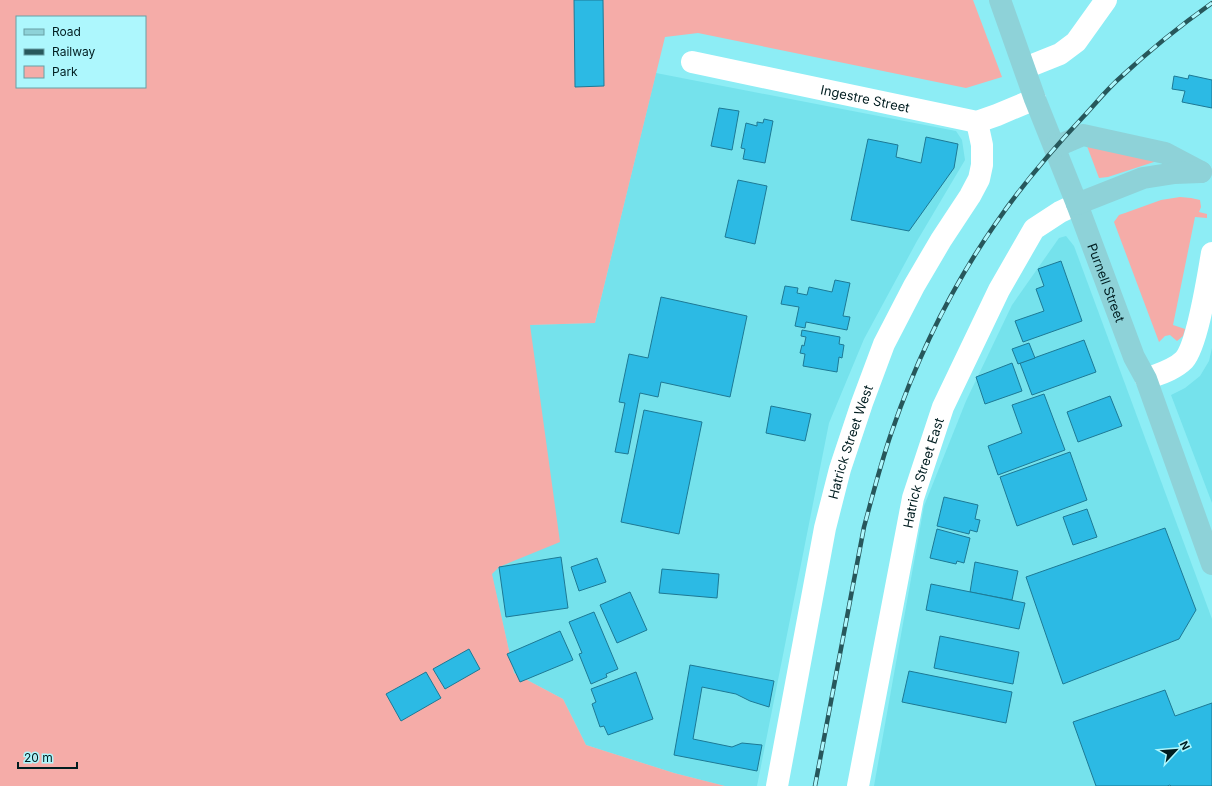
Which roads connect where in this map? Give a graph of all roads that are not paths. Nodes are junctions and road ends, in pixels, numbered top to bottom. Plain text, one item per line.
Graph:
1 (1000, 0) edge
2 (1106, 0) edge
3 (692, 62) dead end
4 (1025, 68) junction
5 (1035, 99) junction
6 (977, 122) junction
7 (1055, 147) junction
8 (1206, 173) edge
9 (1077, 204) junction
10 (1212, 252) edge
11 (1146, 379) junction
12 (1212, 564) edge
13 (777, 786) edge
14 (858, 786) edge

1 - 4 main road, Purnell Street
2 - 4 street
3 - 6 street, Ingestre Street
4 - 5 main road, Purnell Street
5 - 6 street
5 - 7 main road, Purnell Street
6 - 13 street, Hatrick Street West
7 - 8 main road
7 - 9 main road, Purnell Street
8 - 9 main road
9 - 11 main road, Purnell Street
9 - 14 street, Hatrick Street East
10 - 11 street
11 - 12 main road, Purnell Street

